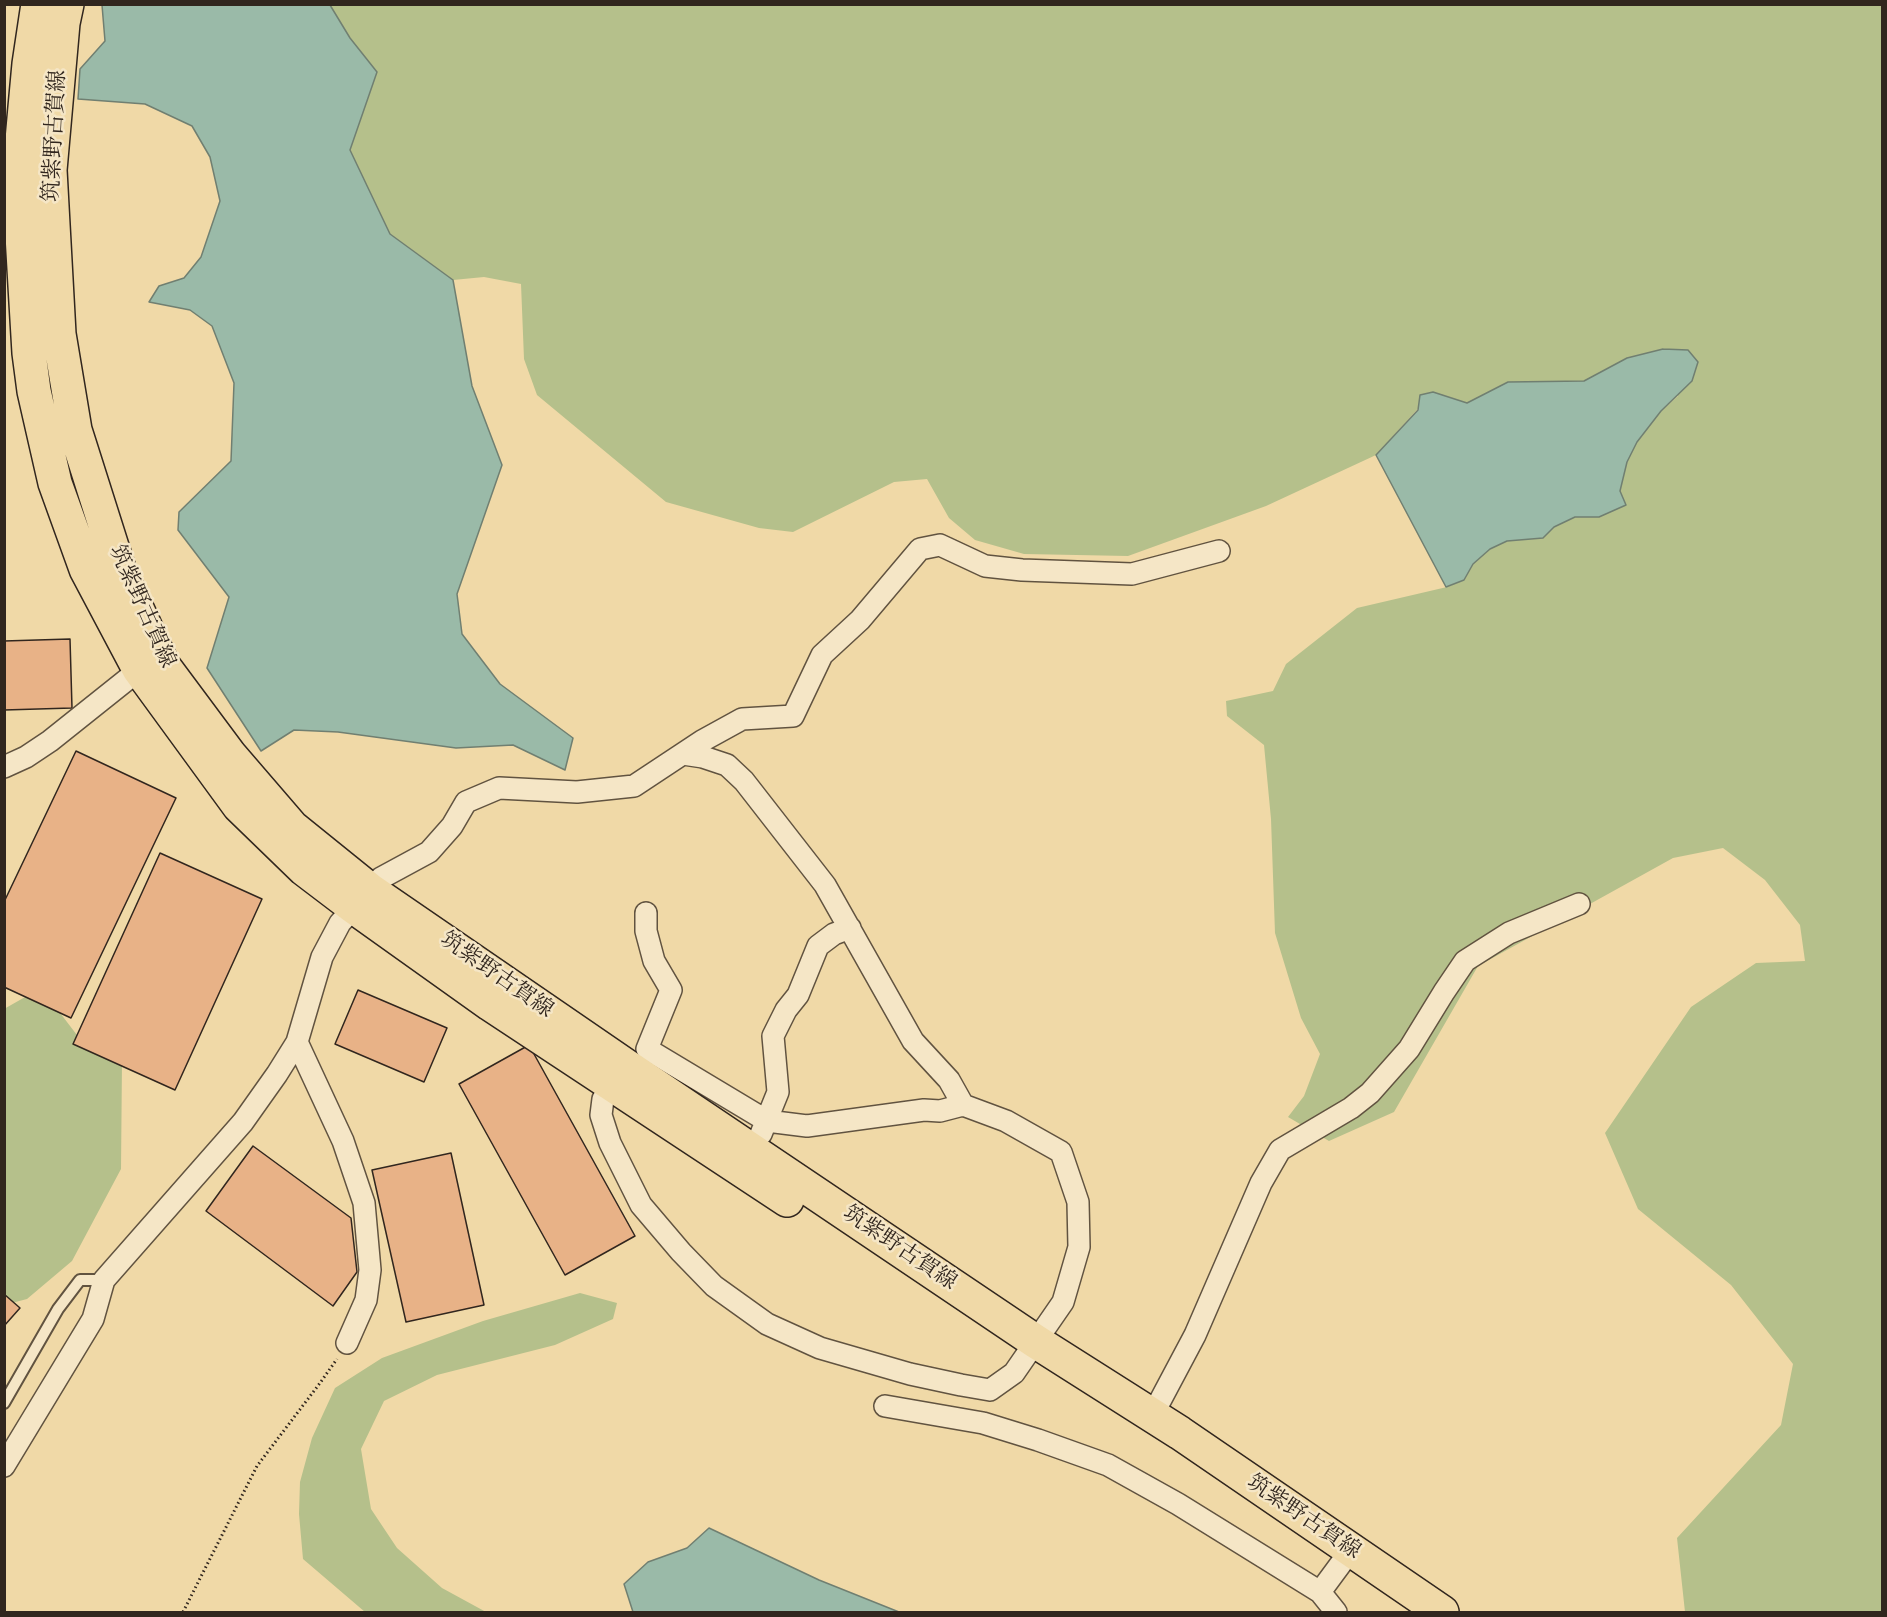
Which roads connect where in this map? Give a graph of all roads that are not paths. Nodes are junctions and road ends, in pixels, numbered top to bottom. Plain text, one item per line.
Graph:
1 (38, 4) edge
2 (67, 4) edge
3 (1219, 551) dead end
4 (149, 662) junction
5 (682, 754) junction
6 (4, 767) edge
7 (362, 898) junction
8 (1579, 904) dead end
9 (646, 913) dead end
10 (850, 928) junction
11 (297, 1042) junction
12 (618, 1075) junction
13 (963, 1105) junction
14 (767, 1121) junction
15 (754, 1150) junction
16 (105, 1280) junction
17 (347, 1343) road end
18 (1030, 1348) junction
19 (4, 1403) edge
20 (885, 1406) dead end
21 (1152, 1416) junction
22 (4, 1466) edge
23 (1345, 1558) junction
24 (1320, 1592) junction
25 (1336, 1612) edge
26 (1408, 1612) edge
27 (1442, 1612) edge

1 - 4 main road, 筑紫野古賀線
2 - 4 main road, 筑紫野古賀線
3 - 5 street
4 - 6 street
4 - 7 main road, 筑紫野古賀線
5 - 7 street
5 - 10 street
7 - 11 street
7 - 12 main road, 筑紫野古賀線
8 - 21 street
9 - 14 street
10 - 13 street
10 - 14 street
11 - 16 street
11 - 17 street
12 - 15 main road, 筑紫野古賀線
12 - 18 main road, 筑紫野古賀線
12 - 18 street
13 - 14 street
13 - 18 street
14 - 15 street
15 - 18 main road, 筑紫野古賀線
16 - 19 lane
16 - 22 street
18 - 21 main road, 筑紫野古賀線
18 - 23 main road, 筑紫野古賀線
20 - 24 street
21 - 23 main road, 筑紫野古賀線
23 - 24 street
23 - 26 main road, 筑紫野古賀線
23 - 27 main road, 筑紫野古賀線
24 - 25 street

